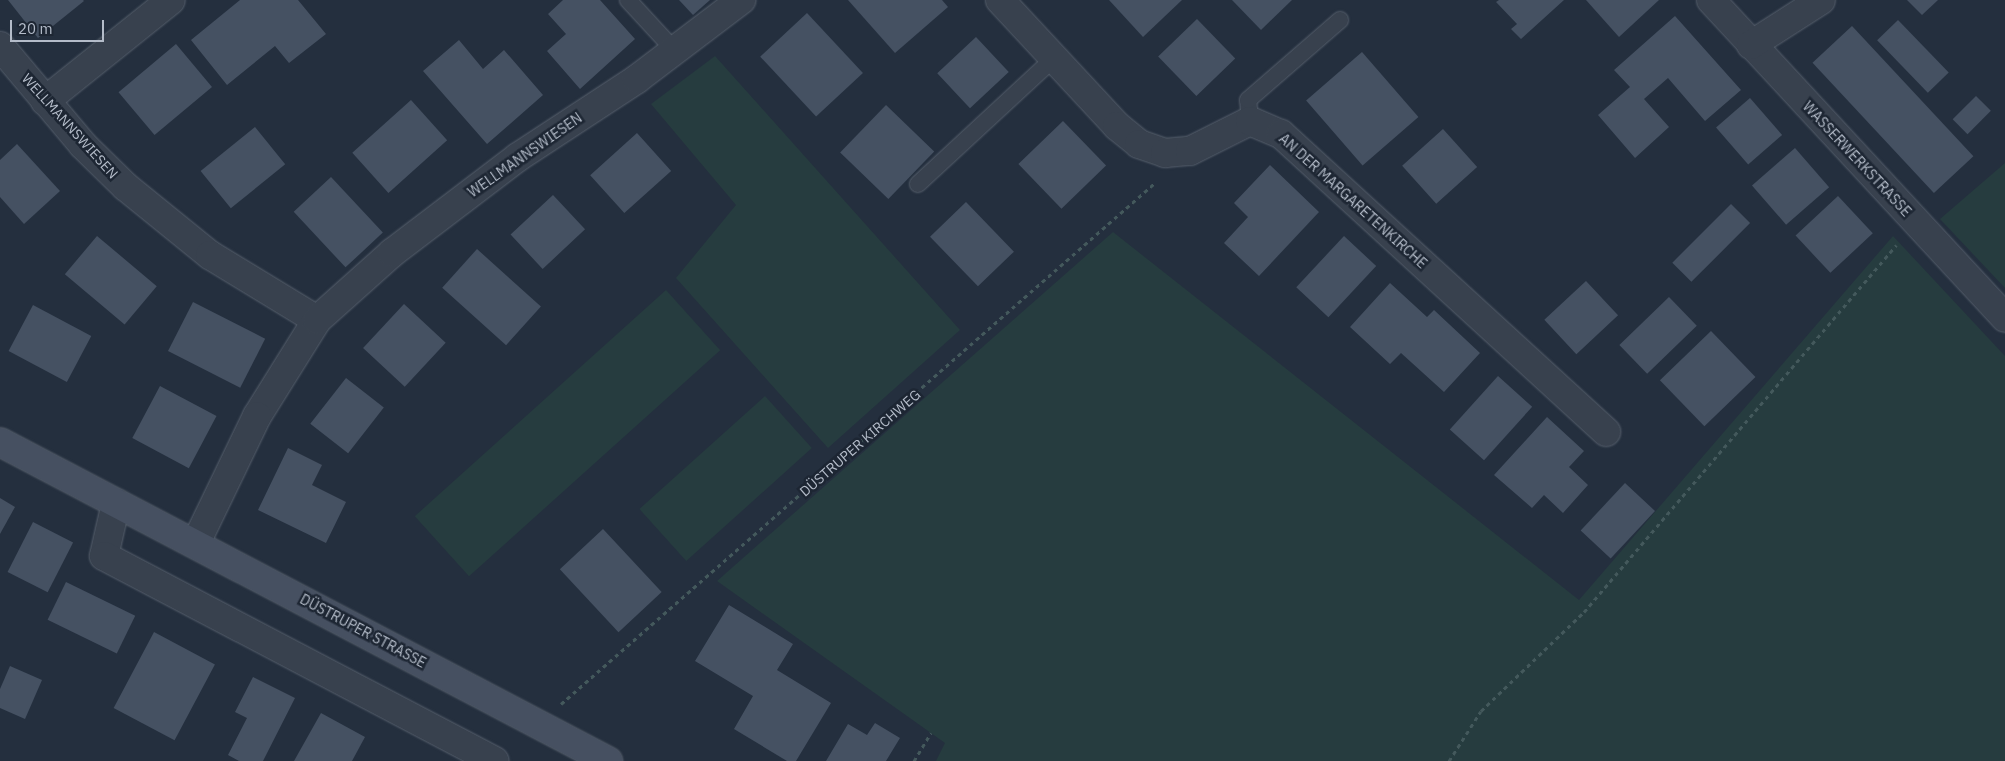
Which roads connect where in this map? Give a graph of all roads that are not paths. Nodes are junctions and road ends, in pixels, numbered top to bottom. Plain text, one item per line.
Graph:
1 (171, 0) edge
2 (628, 0) edge
3 (741, 0) edge
4 (1000, 0) edge
5 (1711, 0) edge
6 (1820, 0) edge
7 (1340, 20) dead end
8 (1751, 45) junction
9 (0, 46) edge
10 (675, 51) junction
11 (1054, 58) junction
12 (44, 101) junction
13 (1250, 121) junction
14 (918, 184) dead end
15 (2005, 318) edge
16 (317, 320) junction
17 (1606, 432) dead end
18 (0, 442) edge
19 (116, 503) junction
20 (196, 543) junction
21 (494, 761) edge
22 (608, 761) edge

1 - 12 street
2 - 10 lane
3 - 10 street, WELLMANNSWIESEN
4 - 11 street
5 - 8 street, WASSERWERKSTRASSE
6 - 8 street
7 - 13 lane
8 - 15 street, WASSERWERKSTRASSE
9 - 12 street, WELLMANNSWIESEN
10 - 16 street, WELLMANNSWIESEN
11 - 13 street
11 - 14 lane
12 - 16 street, WELLMANNSWIESEN
13 - 17 street, AN DER MARGARETENKIRCHE
16 - 20 street, WELLMANNSWIESEN
18 - 19 street, DÜSTRUPER STRASSE
19 - 20 street, DÜSTRUPER STRASSE
19 - 21 street
20 - 22 street, DÜSTRUPER STRASSE

